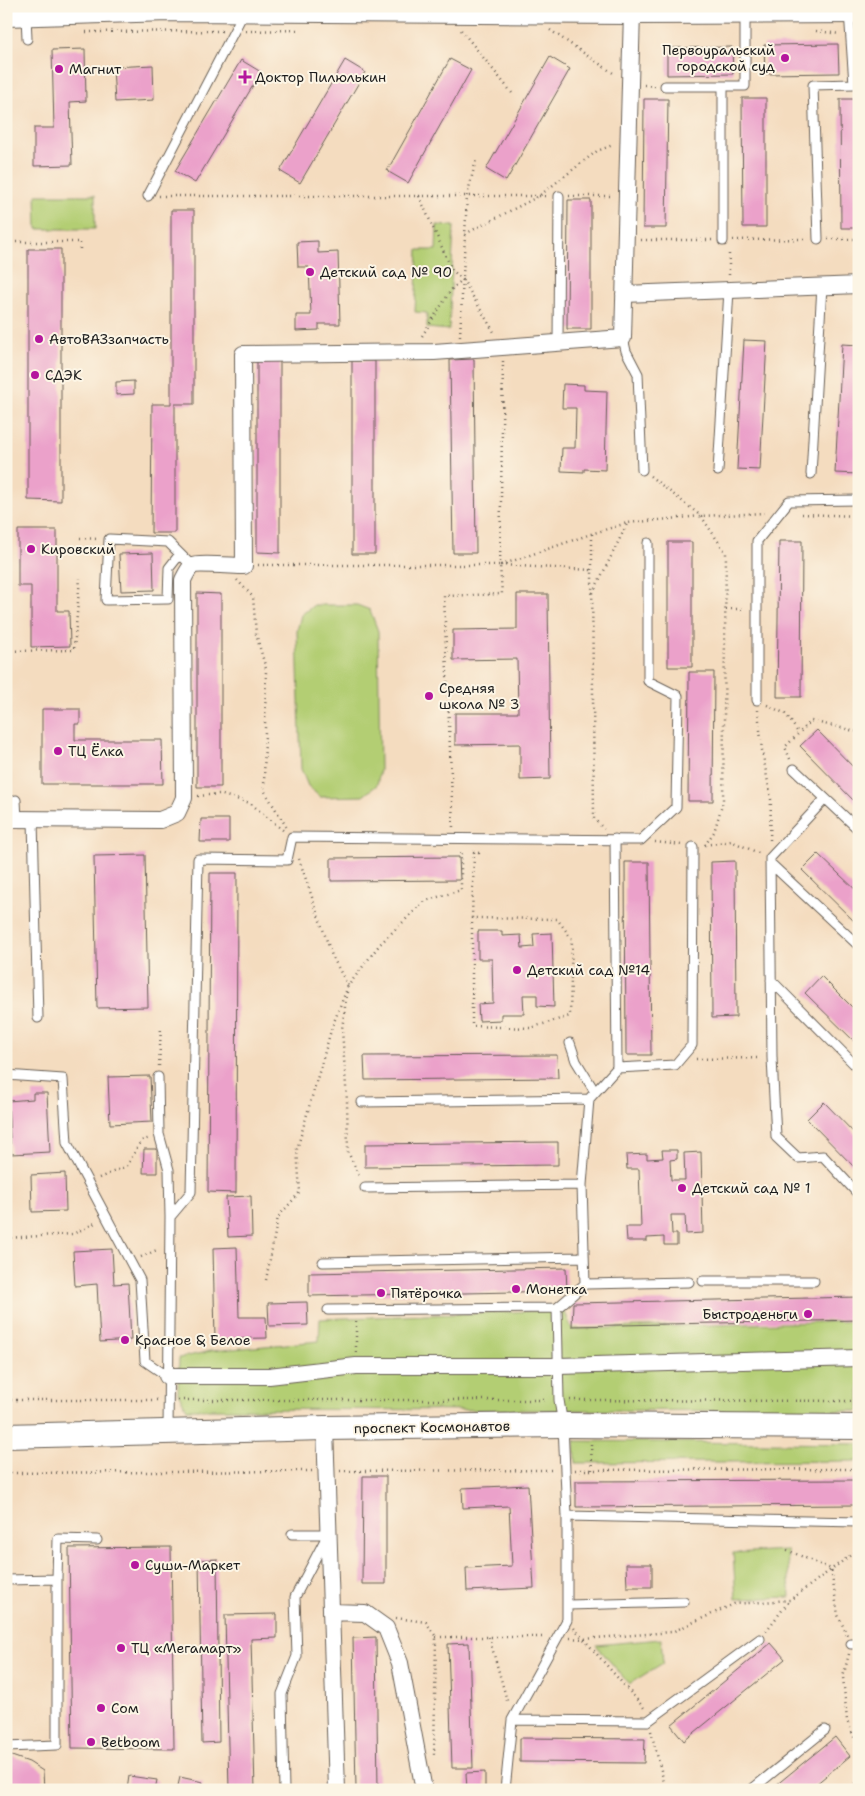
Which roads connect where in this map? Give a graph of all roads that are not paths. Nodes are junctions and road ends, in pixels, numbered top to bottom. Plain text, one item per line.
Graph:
1 (168, 8) edge
2 (246, 9) junction
3 (745, 11) junction
4 (854, 11) edge
5 (632, 12) junction
6 (16, 13) edge
7 (27, 40) dead end
8 (664, 86) road end
9 (723, 86) junction
10 (148, 196) road end
11 (559, 196) road end
12 (818, 239) road end
13 (726, 241) road end
14 (859, 285) edge
15 (822, 286) junction
16 (729, 290) junction
17 (624, 294) junction
18 (623, 338) junction
19 (558, 342) junction
20 (642, 470) road end
21 (718, 471) dead end
22 (811, 474) dead end
23 (859, 500) edge
24 (648, 543) dead end
25 (180, 554) junction
26 (192, 566) junction
27 (757, 700) road end
28 (794, 769) road end
29 (825, 799) junction
30 (16, 800) dead end
31 (19, 820) edge
32 (859, 830) edge
33 (615, 839) junction
34 (693, 847) road end
35 (770, 860) junction
36 (859, 946) edge
37 (771, 980) junction
38 (38, 1018) dead end
39 (570, 1044) dead end
40 (617, 1068) junction
41 (859, 1069) edge
42 (6, 1074) edge
43 (158, 1077) road end
44 (592, 1096) junction
45 (362, 1102) dead end
46 (582, 1185) junction
47 (365, 1188) road end
48 (859, 1194) edge
49 (170, 1217) junction
50 (584, 1257) junction
51 (323, 1262) dead end
52 (814, 1281) dead end
53 (689, 1282) dead end
54 (703, 1282) dead end
55 (584, 1284) junction
56 (557, 1308) junction
57 (328, 1310) dead end
58 (859, 1358) edge
59 (558, 1366) junction
60 (167, 1376) junction
61 (563, 1425) junction
62 (325, 1428) junction
63 (859, 1428) edge
64 (168, 1431) junction
65 (6, 1436) edge
66 (567, 1516) junction
67 (859, 1522) edge
68 (292, 1534) dead end
69 (328, 1534) junction
70 (97, 1540) dead end
71 (57, 1579) junction
72 (6, 1580) edge
73 (684, 1602) dead end
74 (568, 1605) junction
75 (331, 1612) junction
76 (760, 1639) road end
77 (512, 1720) junction
78 (825, 1730) dead end
79 (6, 1747) edge
80 (284, 1790) edge
81 (336, 1790) edge
82 (424, 1790) edge
83 (505, 1790) edge
84 (751, 1790) edge

1 - 2 main road
1 - 6 main road
2 - 5 main road
2 - 10 lane
3 - 4 main road
3 - 5 main road
3 - 9 lane
4 - 12 lane
5 - 17 street
6 - 7 lane
8 - 9 lane
9 - 13 lane
11 - 19 lane
14 - 15 street
15 - 16 street
15 - 22 lane
16 - 17 street
16 - 21 lane
17 - 18 street
18 - 19 street
18 - 20 lane
19 - 26 street
23 - 27 lane
24 - 33 lane
25 - 25 lane
25 - 26 lane
26 - 31 street
28 - 29 lane
29 - 32 lane
29 - 35 lane
30 - 31 lane
31 - 38 lane
33 - 40 lane
33 - 49 lane
34 - 40 lane
35 - 36 lane
35 - 37 lane
37 - 41 lane
37 - 48 lane
39 - 44 lane
40 - 44 lane
42 - 60 lane
43 - 49 lane
44 - 45 lane
44 - 46 lane
46 - 47 lane
46 - 50 lane
49 - 60 lane
50 - 51 lane
50 - 55 lane
52 - 54 lane
53 - 55 lane
55 - 56 lane
56 - 57 lane
56 - 59 lane
58 - 59 street
59 - 60 street
59 - 61 lane
60 - 64 lane
61 - 62 main road, проспект Космонавтов
61 - 63 main road, проспект Космонавтов
61 - 66 lane
62 - 64 main road, проспект Космонавтов
62 - 69 street
64 - 65 main road, проспект Космонавтов
66 - 67 lane
66 - 74 lane
68 - 69 lane
69 - 75 street
69 - 80 lane
70 - 71 lane
71 - 72 lane
71 - 79 lane
73 - 74 lane
74 - 77 lane
75 - 81 street
75 - 82 street
76 - 77 lane
77 - 83 lane
78 - 84 lane

